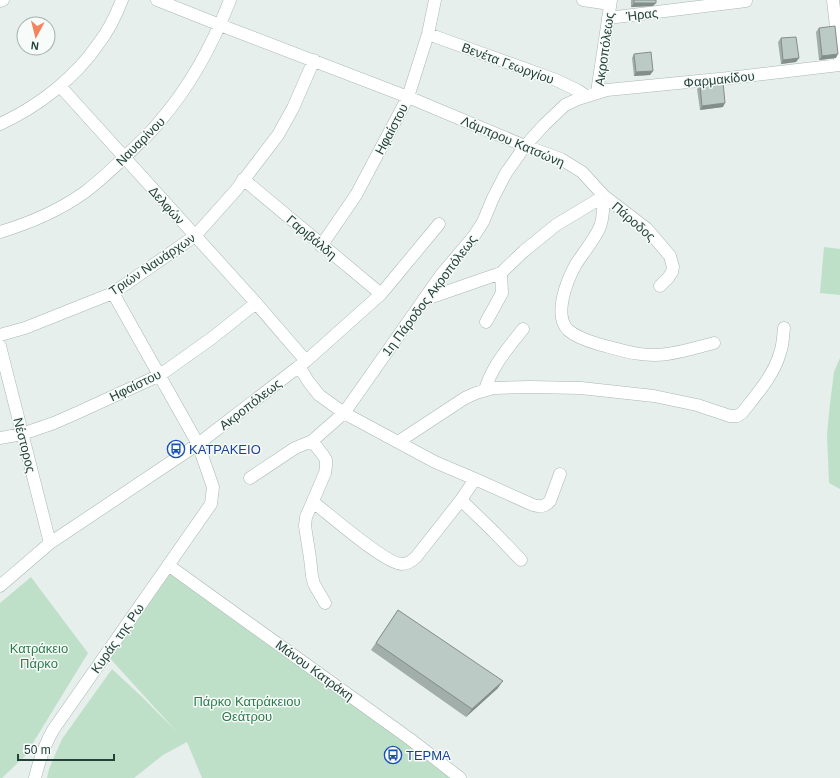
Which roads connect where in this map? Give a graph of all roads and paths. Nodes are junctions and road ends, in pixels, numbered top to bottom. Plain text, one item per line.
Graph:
1 (3, 0) edge
2 (122, 0) edge
3 (157, 0) edge
4 (230, 0) edge
5 (435, 0) edge
6 (583, 0) edge
7 (834, 0) edge
8 (0, 1) edge
9 (746, 1) edge
10 (610, 2) edge
11 (608, 18) junction
12 (220, 25) junction
13 (428, 34) junction
14 (314, 60) junction
15 (840, 62) edge
16 (840, 65) edge
17 (60, 86) junction
18 (592, 94) junction
19 (408, 97) junction
20 (0, 124) edge
21 (525, 146) junction
22 (124, 157) junction
23 (506, 173) joint
24 (243, 179) junction
25 (604, 196) junction
26 (439, 224) dead end
27 (0, 232) edge
28 (195, 236) junction
29 (322, 246) junction
30 (501, 273) junction
31 (660, 286) dead end
32 (113, 293) junction
33 (380, 294) junction
34 (423, 300) junction
35 (256, 303) junction
36 (486, 322) dead end
37 (784, 328) dead end
38 (523, 329) dead end
39 (0, 335) edge
40 (714, 343) dead end
41 (0, 346) edge
42 (303, 363) junction
43 (160, 375) junction
44 (485, 390) junction
45 (344, 413) junction
46 (22, 434) junction
47 (0, 438) edge
48 (312, 441) junction
49 (398, 442) junction
50 (198, 444) junction
51 (560, 474) dead end
52 (250, 478) dead end
53 (475, 478) junction
54 (461, 500) junction
55 (314, 502) junction
56 (50, 543) junction
57 (521, 560) dead end
58 (168, 565) junction
59 (0, 586) edge
60 (325, 603) dead end
61 (35, 778) edge
62 (460, 778) edge

1 - 8 street
2 - 17 street
3 - 12 street, Λάμπρου Κατσώνη
4 - 12 street, Ναυαρίνου
5 - 13 street, Ηφαίστου
6 - 10 street
7 - 15 street
9 - 11 street, Ήρας
10 - 11 street, Ακροπόλεως
11 - 18 street, Ακροπόλεως
12 - 14 street, Λάμπρου Κατσώνη
12 - 22 street, Ναυαρίνου
13 - 18 street, Βενέτα Γεωργίου
13 - 19 street, Ηφαίστου
14 - 19 street, Λάμπρου Κατσώνη
14 - 24 street, Τριών Ναυάρχων
16 - 18 street, Φαρμακίδου
17 - 20 street
17 - 22 street, Δελφών
18 - 21 street, Ακροπόλεως
19 - 21 street, Λάμπρου Κατσώνη
19 - 29 street, Ηφαίστου
21 - 23 street, Ακροπόλεως
21 - 25 street, Λάμπρου Κατσώνη
22 - 27 street, Ναυαρίνου
22 - 28 street, Δελφών
23 - 34 street, 1η Πάροδος Ακροπόλεως
24 - 28 street, Τριών Ναυάρχων
24 - 29 street, Γαριβάλδη
25 - 30 street
25 - 31 street, Πάροδος
25 - 40 street
26 - 33 street, Ακροπόλεως
28 - 32 street, Τριών Ναυάρχων
28 - 35 street, Δελφών
29 - 33 street, Γαριβάλδη
30 - 34 street
30 - 36 street
32 - 39 street, Τριών Ναυάρχων
32 - 43 street
33 - 42 street, Ακροπόλεως
34 - 45 street, 1η Πάροδος Ακροπόλεως
35 - 42 street, Δελφών
35 - 43 street, Ηφαίστου
37 - 44 street
38 - 44 street
41 - 46 street, Νέστορος
42 - 45 street, Δελφών
42 - 50 street, Ακροπόλεως
43 - 46 street, Ηφαίστου
43 - 50 street
44 - 49 street
45 - 48 street, 1η Πάροδος Ακροπόλεως
45 - 49 street, Δελφών
46 - 47 street, Ηφαίστου
46 - 56 street, Νέστορος
48 - 52 street, 1η Πάροδος Ακροπόλεως
48 - 55 street
49 - 53 street, Δελφών
50 - 56 street, Ακροπόλεως
50 - 58 street, Κυράς της Ρω
51 - 53 street, Δελφών
53 - 54 street
54 - 55 street
54 - 57 street
55 - 60 street
56 - 59 street, Ακροπόλεως
58 - 61 street, Κυράς της Ρω
58 - 62 street, Μάνου Κατράκη

